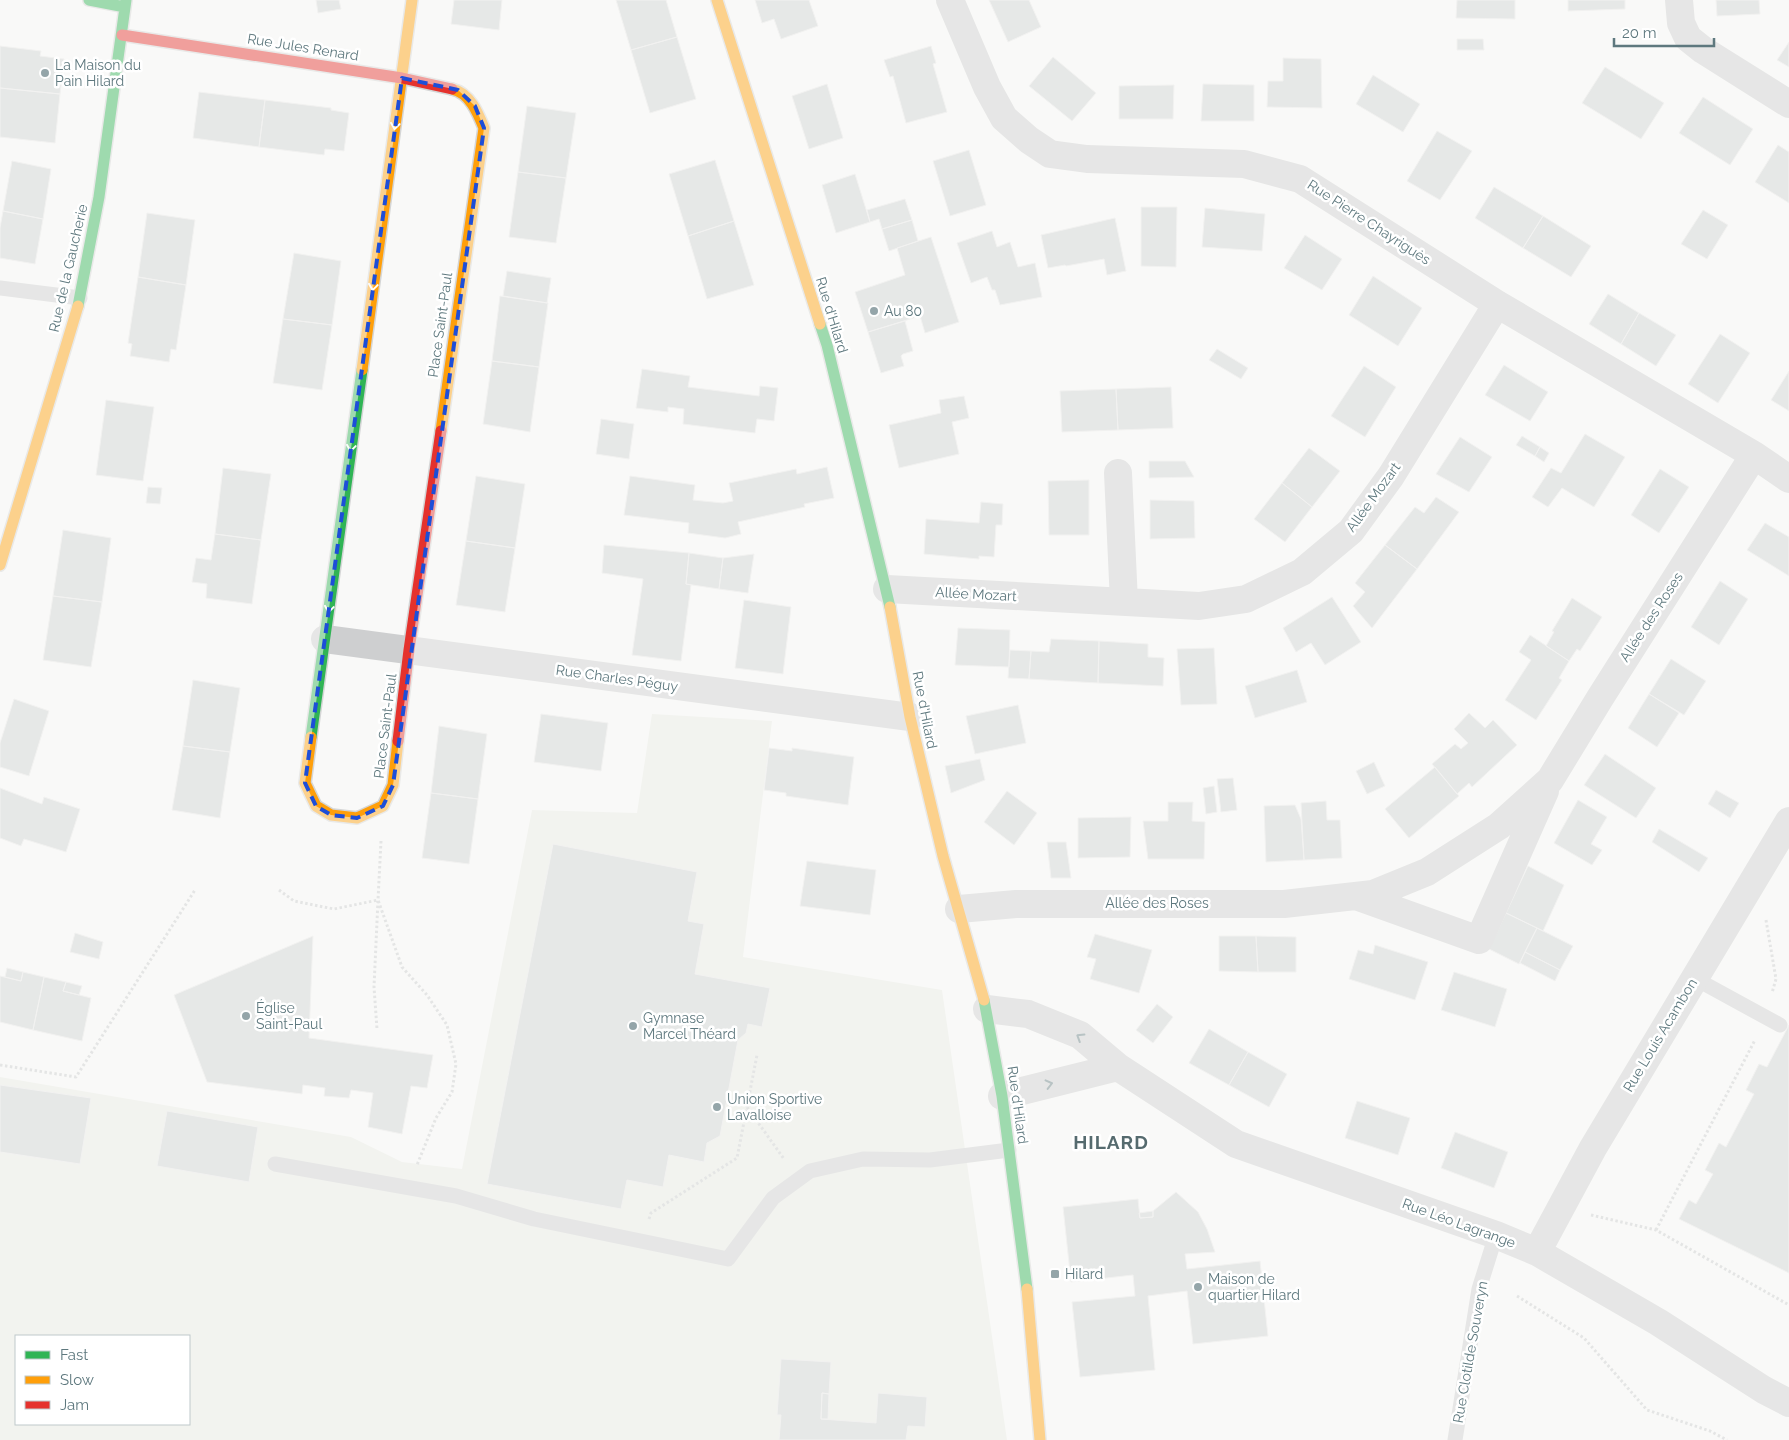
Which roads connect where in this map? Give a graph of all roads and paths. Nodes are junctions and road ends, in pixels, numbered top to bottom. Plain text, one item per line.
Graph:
1 (89, 0) edge
2 (412, 0) edge
3 (717, 0) edge
4 (950, 0) edge
5 (1680, 0) edge
6 (126, 4) edge
7 (122, 35) junction
8 (402, 78) junction
9 (1789, 104) edge
10 (0, 288) edge
11 (80, 298) junction
12 (1497, 304) junction
13 (1754, 455) junction
14 (1118, 473) dead end
15 (1789, 479) edge
16 (0, 565) edge
17 (888, 589) junction
18 (1124, 602) junction
19 (325, 639) junction
20 (409, 650) junction
21 (910, 717) junction
22 (1550, 780) junction
23 (384, 806) junction
24 (1789, 821) edge
25 (194, 890) dead end
26 (279, 890) dead end
27 (1356, 896) junction
28 (378, 900) junction
29 (959, 909) junction
30 (1766, 915) dead end
31 (1694, 978) junction
32 (987, 1009) junction
33 (1766, 1018) junction
34 (1780, 1025) dead end
35 (377, 1029) dead end
36 (757, 1055) dead end
37 (0, 1065) edge
38 (1118, 1067) junction
39 (1002, 1096) junction
40 (746, 1106) junction
41 (769, 1137) dead end
42 (1009, 1150) junction
43 (274, 1164) dead end
44 (407, 1188) junction
45 (1590, 1214) dead end
46 (1656, 1230) junction
47 (1496, 1235) junction
48 (643, 1241) junction
49 (1537, 1252) junction
50 (1517, 1296) dead end
51 (1789, 1305) edge
52 (1789, 1403) edge
53 (1040, 1440) edge
54 (1455, 1440) edge
55 (1727, 1440) edge

1 - 6 street
2 - 8 street
3 - 17 street, Rue d'Hilard
4 - 12 street, Rue Pierre Chayriguès
5 - 9 street
6 - 7 street, Rue de la Gaucherie
7 - 8 street, Rue Jules Renard
7 - 11 street, Rue de la Gaucherie
8 -> 19 street
8 - 20 street, Place Saint-Paul
10 - 11 lane
11 - 16 street, Rue de la Gaucherie
12 - 13 street, Rue Pierre Chayriguès
12 - 18 street, Allée Mozart
13 - 15 street, Rue Pierre Chayriguès
13 - 22 street, Allée des Roses
14 - 18 street
17 - 18 street, Allée Mozart
17 - 21 street, Rue d'Hilard
19 - 20 street, Rue Charles Péguy
19 - 23 street
20 - 21 street, Rue Charles Péguy
20 - 23 street, Place Saint-Paul
21 - 29 street, Rue d'Hilard
22 - 27 street, Allée des Roses
22 - 27 street, Allée des Roses
23 - 28 path
24 - 31 street, Rue Louis Acambon
25 - 37 path
26 - 28 path
27 - 29 street, Allée des Roses
28 - 35 path
28 - 44 path
29 - 32 street, Rue d'Hilard
30 - 33 path
31 - 33 lane
31 - 49 street, Rue Louis Acambon
38 -> 32 street, Rue Léo Lagrange
32 - 39 street, Rue d'Hilard
33 - 34 lane
33 - 46 path
36 - 40 path
39 -> 38 street
38 - 47 street, Rue Léo Lagrange
39 - 42 street, Rue d'Hilard
40 - 41 path
40 - 48 path
42 - 48 lane
42 - 53 street, Rue d'Hilard
43 - 44 lane
44 - 48 lane
45 - 46 path
46 - 51 path
47 - 49 street, Rue Léo Lagrange
47 - 54 lane, Rue Clotilde Souveryn
49 - 52 street, Rue Léo Lagrange
50 - 55 path

